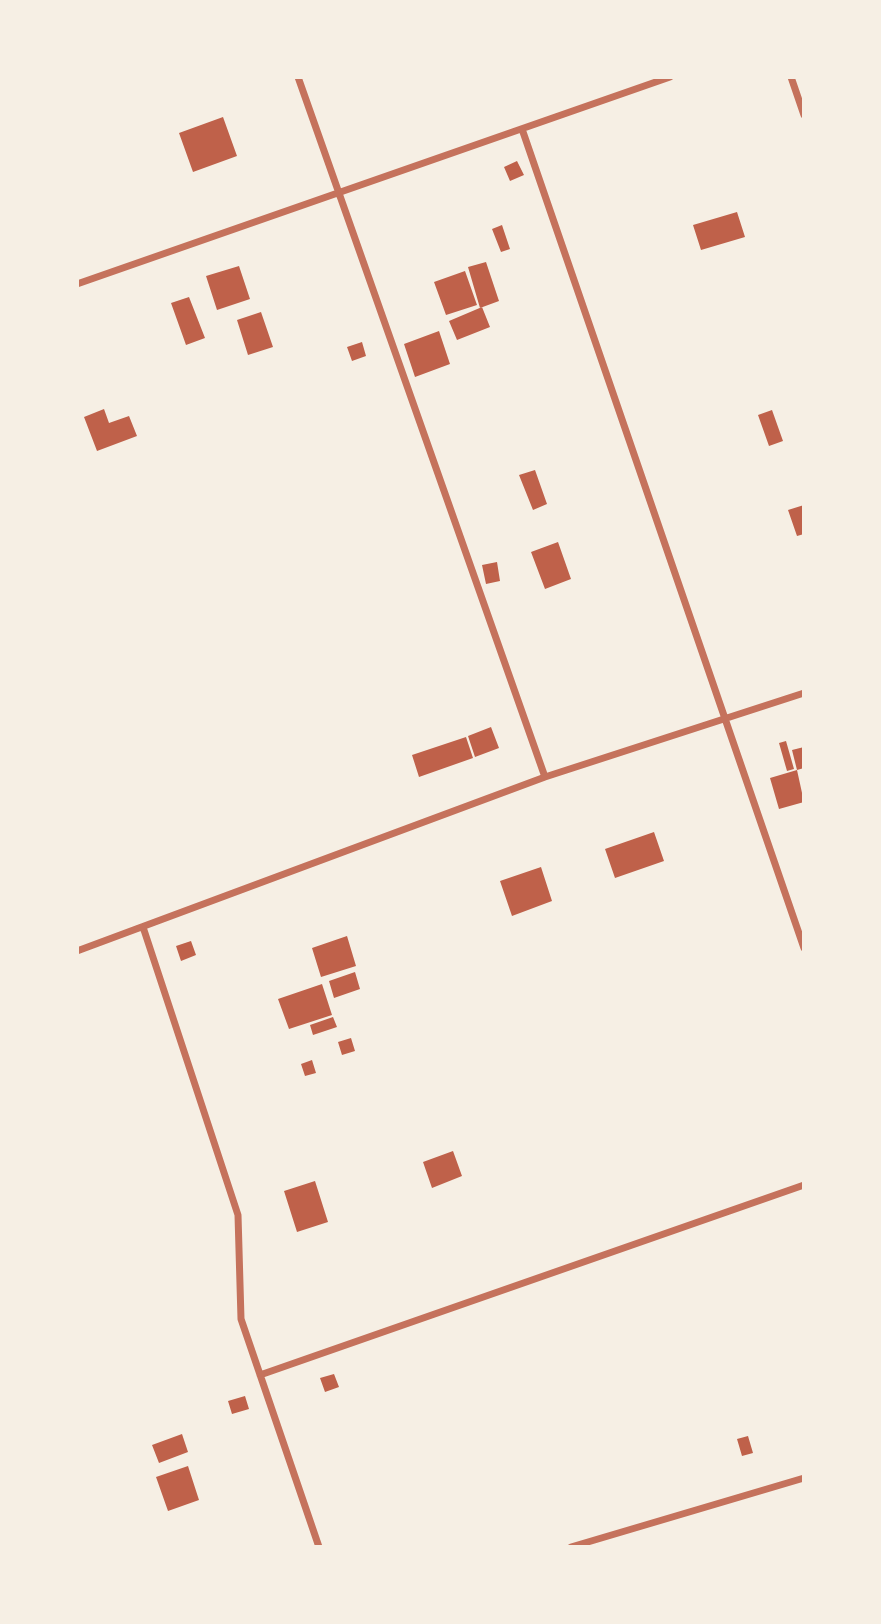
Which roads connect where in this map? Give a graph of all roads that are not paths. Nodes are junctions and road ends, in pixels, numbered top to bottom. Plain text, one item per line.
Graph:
1 (298, 77) edge
2 (670, 77) edge
3 (791, 77) edge
4 (804, 115) edge
5 (522, 130) junction
6 (339, 193) junction
7 (77, 284) edge
8 (804, 693) edge
9 (725, 720) junction
10 (545, 777) junction
11 (143, 927) junction
12 (804, 948) edge
13 (77, 951) edge
14 (804, 1185) edge
15 (260, 1375) junction
16 (804, 1478) edge
17 (319, 1547) edge
18 (571, 1547) edge

1 - 6 street
2 - 5 street
3 - 4 street
5 - 6 street
5 - 9 street
6 - 7 street
6 - 10 street
8 - 9 street
9 - 10 street
9 - 12 street
10 - 11 street
11 - 13 street
11 - 15 street
14 - 15 street
15 - 17 street
16 - 18 street

